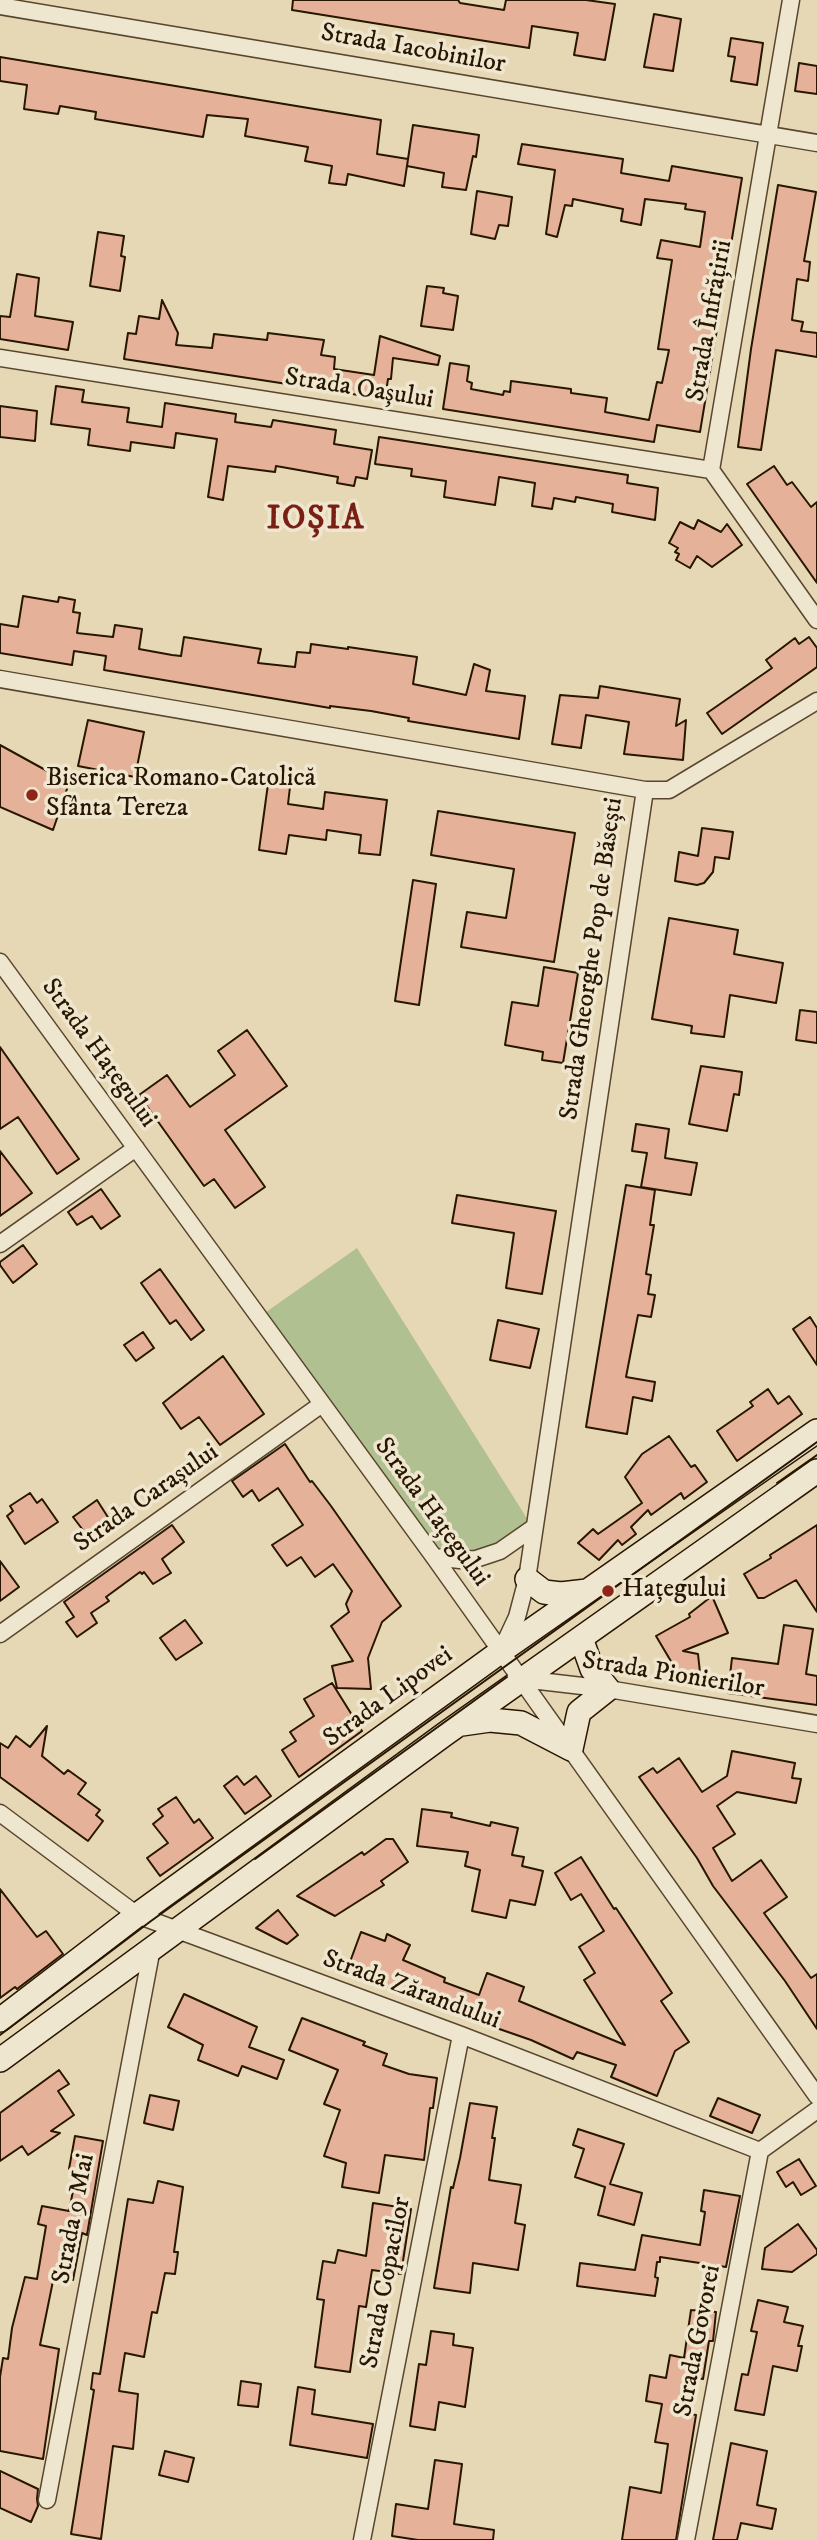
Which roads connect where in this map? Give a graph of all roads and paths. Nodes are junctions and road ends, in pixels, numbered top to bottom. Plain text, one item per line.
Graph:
1 (791, 0) edge
2 (0, 6) edge
3 (767, 134) junction
4 (817, 143) edge
5 (0, 358) edge
6 (711, 470) junction
7 (817, 620) edge
8 (0, 679) edge
9 (817, 701) edge
10 (645, 790) junction
11 (0, 962) edge
12 (136, 1148) junction
13 (0, 1244) edge
14 (322, 1404) junction
15 (817, 1430) edge
16 (817, 1471) edge
17 (533, 1528) junction
18 (434, 1557) junction
19 (527, 1579) junction
20 (590, 1591) junction
21 (0, 1634) edge
22 (581, 1638) junction
23 (500, 1652) junction
24 (522, 1679) junction
25 (608, 1689) junction
26 (458, 1724) junction
27 (817, 1724) edge
28 (571, 1749) junction
29 (0, 1813) edge
30 (137, 1915) junction
31 (177, 1930) junction
32 (152, 1948) junction
33 (0, 2020) edge
34 (460, 2035) junction
35 (0, 2060) edge
36 (817, 2096) edge
37 (817, 2110) edge
38 (760, 2151) junction
39 (47, 2500) dead end
40 (362, 2540) edge
41 (686, 2540) edge

1 - 3 street, Strada Înfrățirii
2 - 3 street, Strada Iacobinilor
3 - 4 street, Strada Iacobinilor
3 - 6 street, Strada Înfrățirii
5 - 6 street, Strada Oașului
6 - 7 street
8 - 10 street, Strada Gheorghe Pop de Băsești
9 - 10 street
10 - 17 street, Strada Gheorghe Pop de Băsești
11 - 12 street, Strada Hațegului
12 - 13 street
12 - 14 street, Strada Hațegului
14 - 18 street, Strada Hațegului
14 - 21 street, Strada Carașului
15 - 20 street, Strada Lipovei
16 - 22 street
17 - 18 street
17 - 19 street, Strada Gheorghe Pop de Băsești
18 - 23 street, Strada Hațegului
19 - 20 street
19 - 23 street, Strada Gheorghe Pop de Băsești
20 - 23 street, Strada Lipovei
22 - 24 street
22 - 25 street
23 - 24 street, Strada Hațegului
23 - 30 street, Strada Lipovei
24 - 25 street, Strada Pionierilor
24 - 26 street
24 - 28 street, Strada Hațegului
25 - 27 street, Strada Pionierilor
25 - 28 street
26 - 28 street
26 - 31 street
28 - 36 street, Strada Hațegului
29 - 30 street, Strada Zărandului
30 - 31 street, Strada Zărandului
30 - 33 street, Strada Lipovei
31 - 32 street
31 - 34 street, Strada Zărandului
32 - 35 street
32 - 39 street, Strada 9 Mai
34 - 38 street, Strada Zărandului
34 - 40 street, Strada Copacilor
37 - 38 street
38 - 41 street, Strada Govorei

